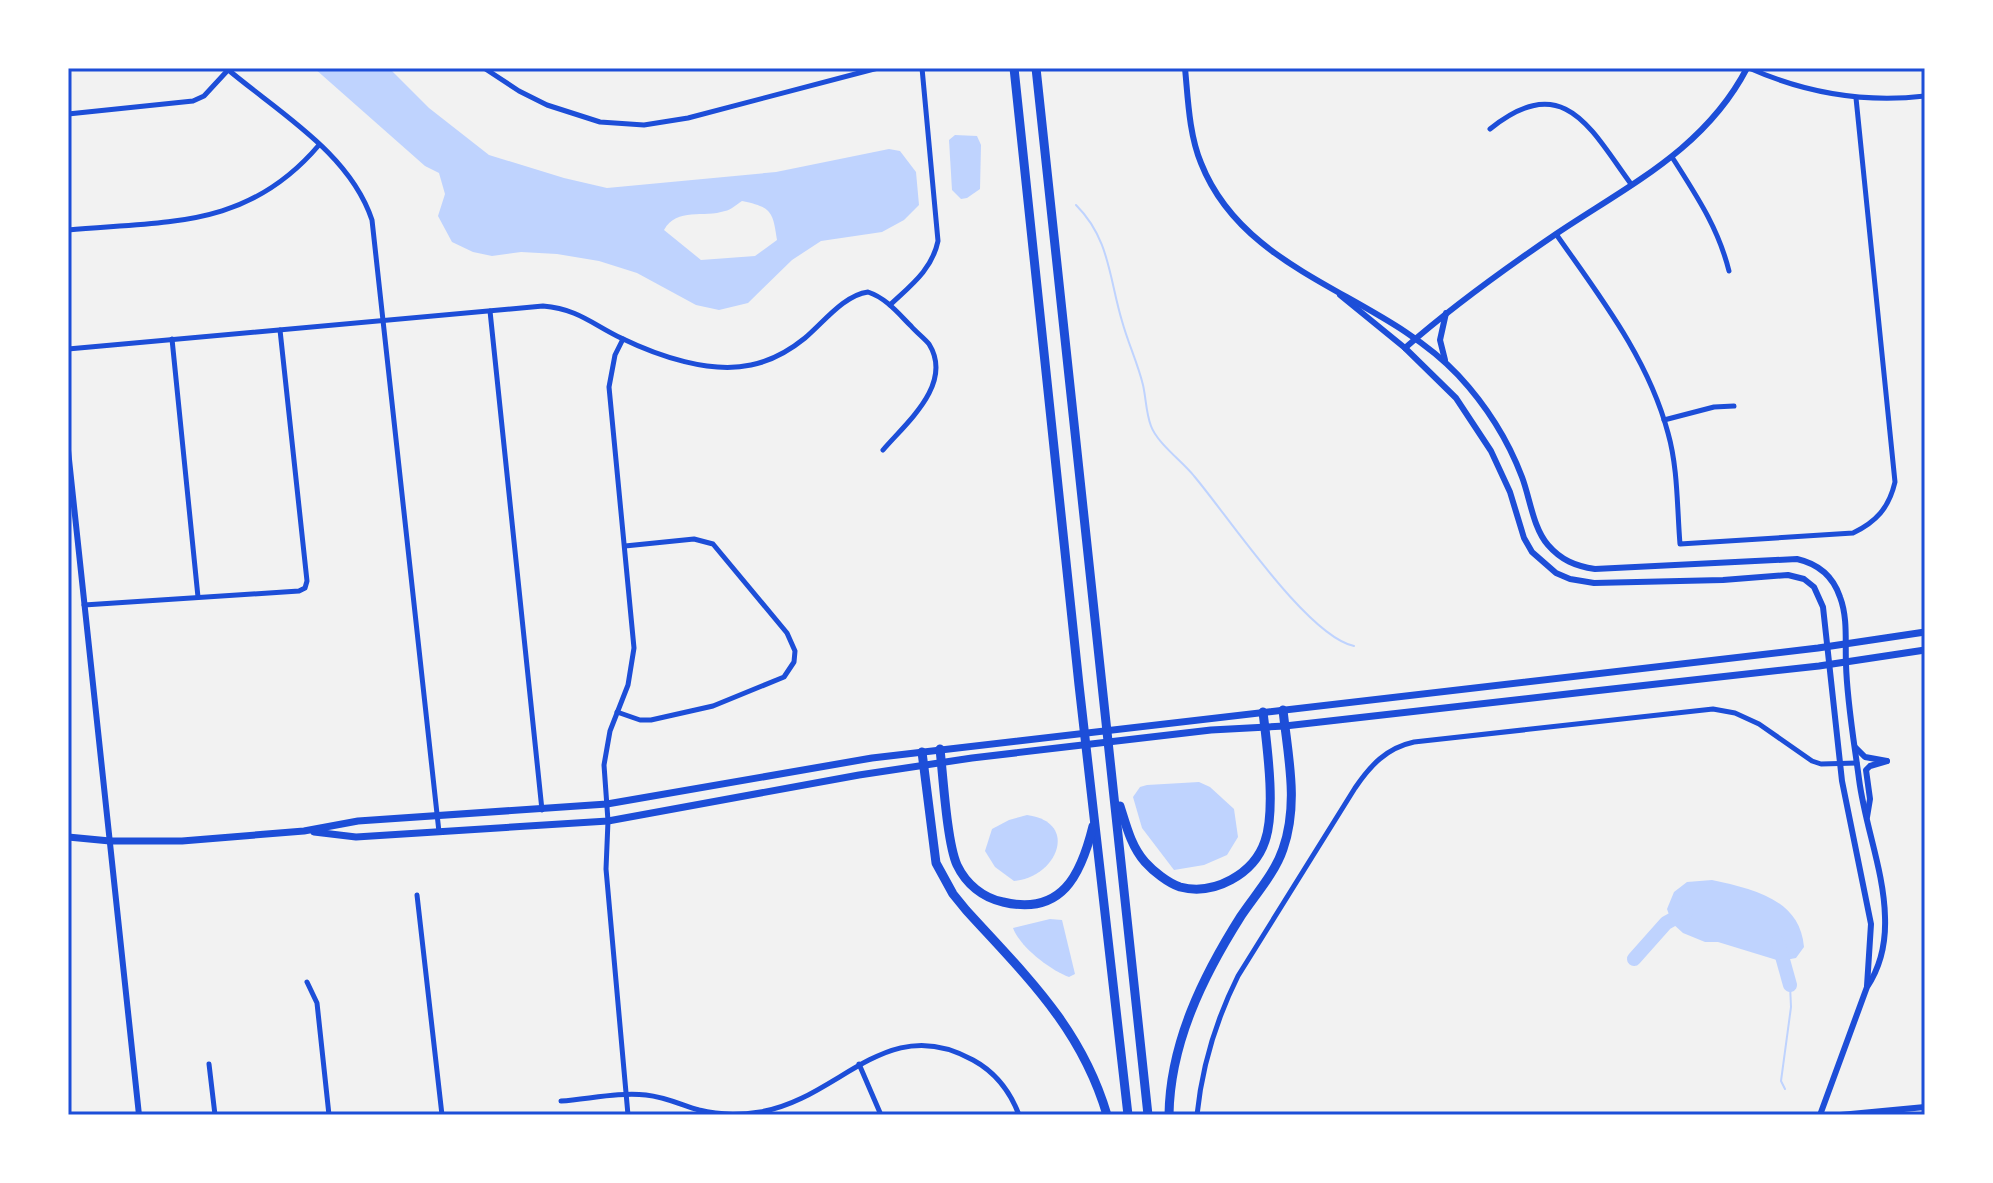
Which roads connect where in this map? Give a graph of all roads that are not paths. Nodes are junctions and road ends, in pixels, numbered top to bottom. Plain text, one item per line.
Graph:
1 (484, 68) edge
2 (878, 68) edge
3 (922, 68) edge
4 (1014, 68) edge
5 (1036, 68) edge
6 (1185, 68) edge
7 (1748, 68) edge
8 (227, 69) edge
9 (1925, 96) edge
10 (1856, 98) junction
11 (68, 114) edge
12 (1490, 129) dead end
13 (319, 145) junction
14 (1672, 157) junction
15 (1631, 184) junction
16 (68, 230) edge
17 (1556, 234) junction
18 (1729, 271) dead end
19 (1337, 292) junction
20 (890, 305) junction
21 (490, 311) junction
22 (1446, 312) junction
23 (384, 321) junction
24 (280, 330) junction
25 (1417, 337) junction
26 (172, 339) junction
27 (623, 339) junction
28 (1405, 348) junction
29 (68, 349) edge
30 (1447, 363) junction
31 (1734, 406) dead end
32 (1664, 420) junction
33 (68, 450) edge
34 (883, 450) dead end
35 (625, 546) junction
36 (198, 597) junction
37 (84, 605) junction
38 (1925, 632) edge
39 (1846, 643) junction
40 (1829, 646) junction
41 (1925, 650) edge
42 (1846, 662) junction
43 (1829, 664) junction
44 (1283, 710) junction
45 (617, 712) junction
46 (1263, 712) junction
47 (1285, 726) junction
48 (1265, 727) junction
49 (1855, 747) junction
50 (940, 749) junction
51 (922, 752) junction
52 (942, 761) junction
53 (1857, 763) junction
54 (924, 764) junction
55 (1840, 764) junction
56 (1115, 795) junction
57 (607, 804) junction
58 (542, 810) junction
59 (438, 817) junction
60 (1094, 819) junction
61 (608, 821) junction
62 (1867, 823) junction
63 (304, 831) junction
64 (439, 832) junction
65 (68, 837) edge
66 (110, 841) junction
67 (417, 895) dead end
68 (307, 982) dead end
69 (1867, 987) junction
70 (209, 1064) dead end
71 (859, 1064) junction
72 (626, 1095) junction
73 (561, 1101) dead end
74 (1925, 1107) edge
75 (759, 1114) edge
76 (139, 1115) edge
77 (215, 1115) edge
78 (329, 1115) edge
79 (442, 1115) edge
80 (628, 1115) edge
81 (881, 1115) edge
82 (1019, 1115) edge
83 (1107, 1115) edge
84 (1128, 1115) edge
85 (1148, 1115) edge
86 (1169, 1115) edge
87 (1197, 1115) edge
88 (1820, 1115) edge
89 (1840, 1115) edge

1 - 2 street
3 - 20 street
4 - 60 highway
5 - 56 highway
6 - 19 street
7 - 10 street
7 - 14 street
8 - 11 street
8 - 13 street
9 - 10 street
10 - 32 street
12 - 15 street
13 - 16 street
13 - 23 street
14 - 15 street
14 - 18 street
15 - 17 street
17 - 22 street
17 - 32 street
19 - 25 street
19 - 28 street
20 - 27 street
20 - 34 street
21 - 23 street
21 - 27 street
21 - 58 street
22 - 25 street
22 - 30 street
23 - 24 street
23 - 59 street
24 - 26 street
24 - 36 street
25 - 28 street
25 - 30 street
26 - 29 street
26 - 36 street
27 - 35 street
28 - 40 street
30 - 39 street
31 - 32 street
33 - 37 street
35 - 45 street
35 - 45 street
36 - 37 street
37 - 66 street
38 - 39 main road
39 - 40 main road
39 - 42 street
40 - 43 street
40 - 44 main road
41 - 42 main road
42 - 43 main road
42 - 49 street
43 - 47 main road
43 - 55 street
44 - 46 main road
44 - 47 highway
45 - 57 street
46 - 48 highway
46 - 50 main road
47 - 48 main road
47 - 86 highway
48 - 52 main road
48 - 56 highway
49 - 53 street
49 - 62 street
50 - 51 main road
50 - 52 highway
51 - 54 highway
51 - 57 main road
52 - 54 main road
52 - 60 highway
53 - 55 street
53 - 62 street
54 - 61 main road
54 - 83 highway
55 - 69 street
55 - 87 street
56 - 85 highway
57 - 58 main road
57 - 61 street
58 - 59 main road
59 - 63 main road
59 - 64 street
60 - 84 highway
61 - 64 main road
61 - 72 street
62 - 69 street
63 - 64 main road
63 - 66 main road
65 - 66 main road
66 - 76 street
67 - 79 street
68 - 78 street
69 - 88 street
70 - 77 street
71 - 75 street
71 - 81 street
71 - 82 street
72 - 73 street
72 - 75 street
72 - 80 street
74 - 89 street

